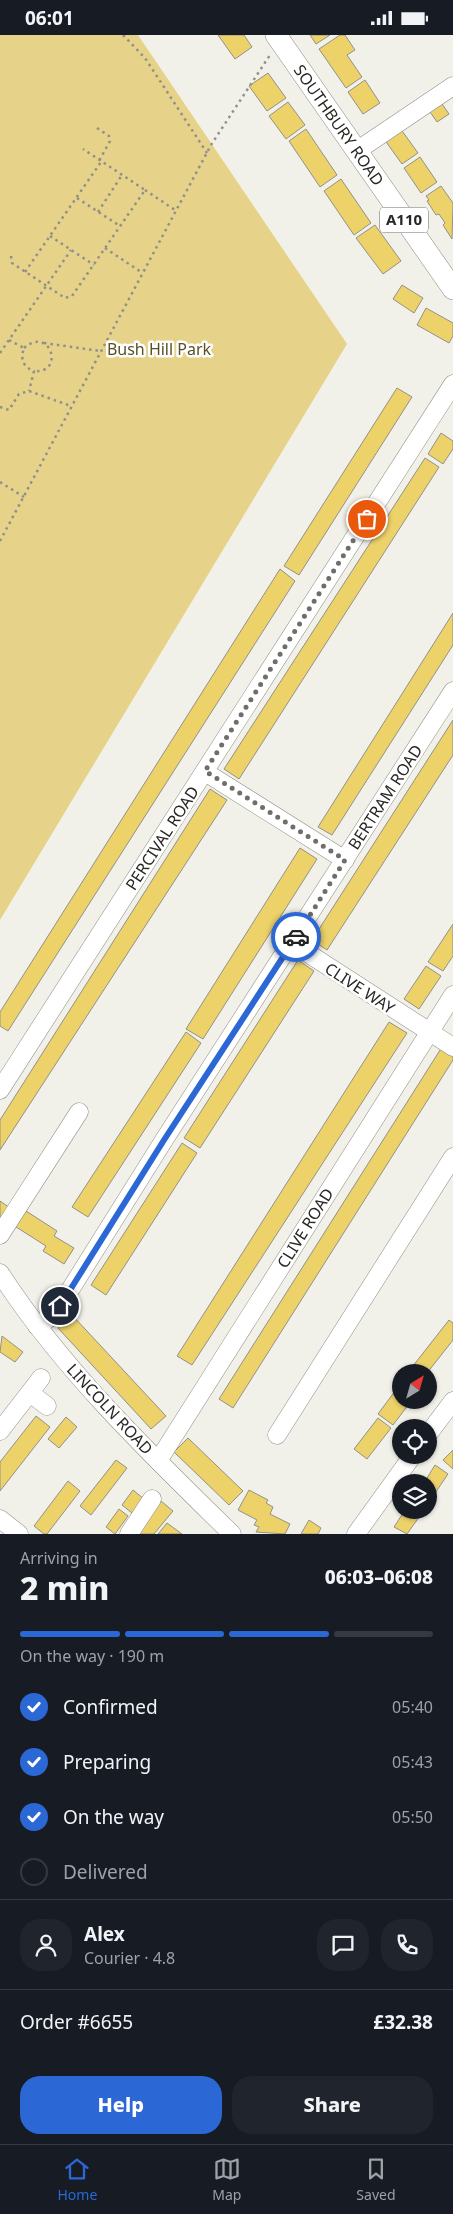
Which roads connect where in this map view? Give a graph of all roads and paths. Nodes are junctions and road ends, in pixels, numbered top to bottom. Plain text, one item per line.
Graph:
1 (123, 35) edge
2 (275, 44) edge
3 (453, 86) edge
4 (97, 127) dead end
5 (83, 149) dead end
6 (358, 149) junction
7 (207, 153) junction
8 (100, 161) junction
9 (122, 175) junction
10 (144, 190) junction
11 (76, 198) junction
12 (176, 210) junction
13 (98, 211) junction
14 (120, 226) junction
15 (50, 236) junction
16 (105, 248) junction
17 (71, 250) junction
18 (11, 256) dead end
19 (94, 265) junction
20 (25, 272) junction
21 (142, 273) junction
22 (47, 286) junction
23 (453, 289) edge
24 (9, 340) junction
25 (42, 343) junction
26 (24, 348) junction
27 (100, 351) junction
28 (0, 353) edge
29 (34, 371) junction
30 (453, 385) edge
31 (29, 391) junction
32 (71, 406) junction
33 (0, 407) edge
34 (0, 482) edge
35 (24, 498) junction
36 (0, 541) edge
37 (453, 691) edge
38 (205, 771) junction
39 (345, 860) junction
40 (292, 943) junction
41 (453, 995) edge
42 (428, 1033) junction
43 (453, 1047) edge
44 (0, 1090) edge
45 (79, 1112) dead end
46 (453, 1157) edge
47 (0, 1235) edge
48 (0, 1273) edge
49 (37, 1327) junction
50 (41, 1379) dead end
51 (30, 1393) junction
52 (453, 1401) edge
53 (47, 1406) dead end
54 (437, 1422) edge
55 (0, 1431) edge
56 (277, 1435) dead end
57 (158, 1461) junction
58 (407, 1464) edge
59 (152, 1499) dead end
60 (0, 1519) edge
61 (19, 1534) edge
62 (128, 1534) edge
63 (232, 1534) edge
64 (356, 1534) edge

1 - 7 path
2 - 6 main road, SOUTHBURY ROAD / A110
2 - 7 path
3 - 6 street
4 - 8 path
5 - 8 path
6 - 23 main road, SOUTHBURY ROAD / A110
7 - 12 path
8 - 9 path
8 - 11 path
9 - 10 path
9 - 13 path
10 - 12 path
10 - 14 path
11 - 13 path
11 - 15 path
12 - 21 path
13 - 14 path
14 - 16 path
15 - 17 path
15 - 20 path
16 - 19 path
16 - 21 path
17 - 19 path
17 - 22 path
18 - 20 path
19 - 22 path
20 - 22 path
21 - 27 path
22 - 24 path
24 - 26 path
24 - 28 path
25 - 26 path
25 - 27 path
25 - 29 path
26 - 29 path
27 - 32 path
29 - 31 path
30 - 38 street, PERCIVAL ROAD
31 - 32 path
31 - 33 path
32 - 35 path
34 - 35 path
35 - 36 path
37 - 39 street, BERTRAM ROAD
38 - 39 street
38 - 44 street, PERCIVAL ROAD
39 - 40 street, BERTRAM ROAD
40 - 42 street, CLIVE WAY
40 - 49 street, BERTRAM ROAD
41 - 42 street, CLIVE ROAD
42 - 43 street, CLIVE WAY
42 - 57 street, CLIVE ROAD
45 - 47 street
46 - 56 street
48 - 49 street, LINCOLN ROAD
49 - 57 street, LINCOLN ROAD
50 - 51 street
51 - 53 street
51 - 55 street
52 - 54 street
57 - 63 street, LINCOLN ROAD
58 - 64 street
59 - 62 street
60 - 61 street

